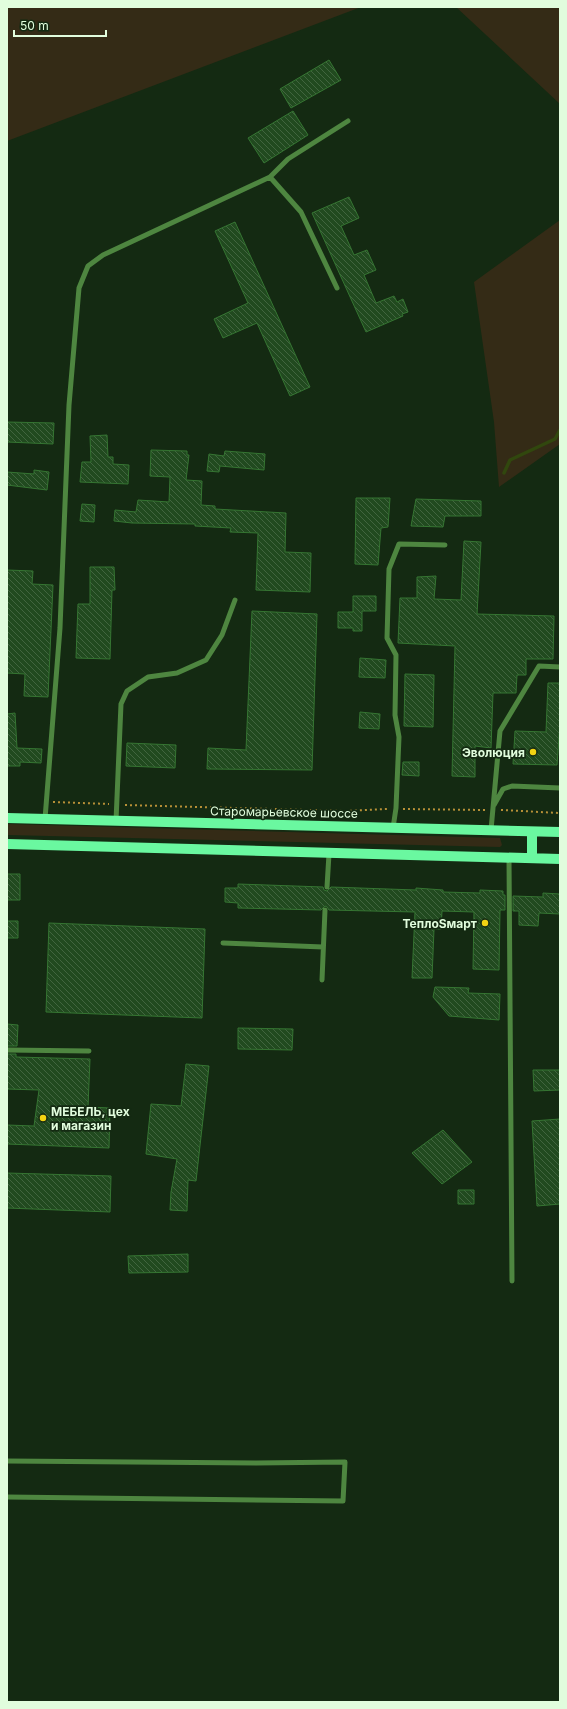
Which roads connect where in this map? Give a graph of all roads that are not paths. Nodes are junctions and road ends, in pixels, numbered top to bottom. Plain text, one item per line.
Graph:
1 (348, 121) dead end
2 (270, 177) junction
3 (337, 288) dead end
4 (444, 545) dead end
5 (235, 600) dead end
6 (560, 667) edge
7 (560, 788) edge
8 (492, 810) junction
9 (7, 818) edge
10 (45, 819) junction
11 (116, 820) junction
12 (393, 828) junction
13 (491, 830) junction
14 (532, 832) junction
15 (560, 832) edge
16 (7, 844) edge
17 (329, 854) junction
18 (509, 858) junction
19 (532, 858) junction
20 (560, 859) edge
21 (327, 887) dead end
22 (325, 910) dead end
23 (222, 943) dead end
24 (323, 947) junction
25 (322, 980) dead end
26 (7, 1050) edge
27 (89, 1051) dead end
28 (512, 1280) dead end
29 (7, 1461) edge
30 (7, 1497) edge

1 - 2 lane
2 - 3 lane
2 - 10 lane
4 - 12 lane
5 - 11 lane
6 - 8 lane
7 - 8 lane
8 - 13 lane
9 - 10 main road, Старомарьевское шоссе
10 - 11 main road, Старомарьевское шоссе
11 - 12 main road, Старомарьевское шоссе
12 - 13 main road, Старомарьевское шоссе
13 - 14 main road, Старомарьевское шоссе
14 - 15 main road, Старомарьевское шоссе
14 - 19 main road
16 - 17 main road
17 - 18 main road
17 - 21 lane
18 - 19 main road
18 - 28 lane
19 - 20 main road
22 - 24 lane
23 - 24 lane
24 - 25 lane
26 - 27 lane
29 - 30 lane

